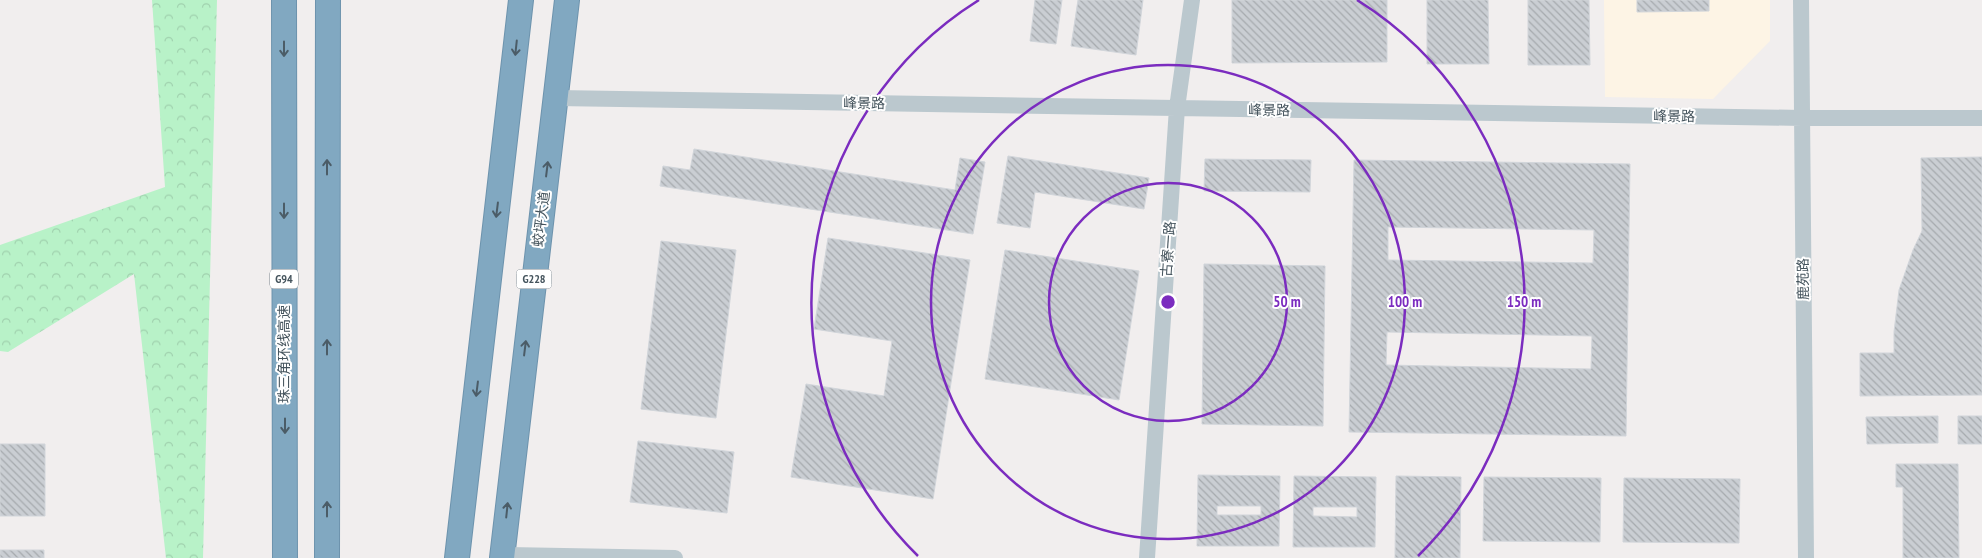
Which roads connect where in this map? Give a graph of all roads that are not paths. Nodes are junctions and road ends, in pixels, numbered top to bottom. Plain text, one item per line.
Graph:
1 (284, 0) edge
2 (328, 0) edge
3 (521, 0) edge
4 (567, 0) edge
5 (1192, 0) edge
6 (1800, 0) edge
7 (556, 98) junction
8 (1178, 108) junction
9 (1802, 118) junction
10 (1982, 118) edge
11 (502, 557) edge
12 (285, 558) edge
13 (327, 558) edge
14 (457, 558) edge
15 (675, 558) edge
16 (1147, 558) edge
17 (1806, 558) edge

1 -> 12 highway, 珠三角环线高速 / G94
13 -> 2 highway
3 -> 14 highway
4 - 7 highway, 蛟坪大道 / G228
5 - 8 street, 古寮一路
6 - 9 street, 鹿苑路
7 - 8 street, 峰景路
11 -> 7 highway, 蛟坪大道 / G228
8 - 9 street, 峰景路
8 - 16 street, 古寮一路
9 - 10 street, 峰景路
9 - 17 street, 鹿苑路
11 - 15 street

